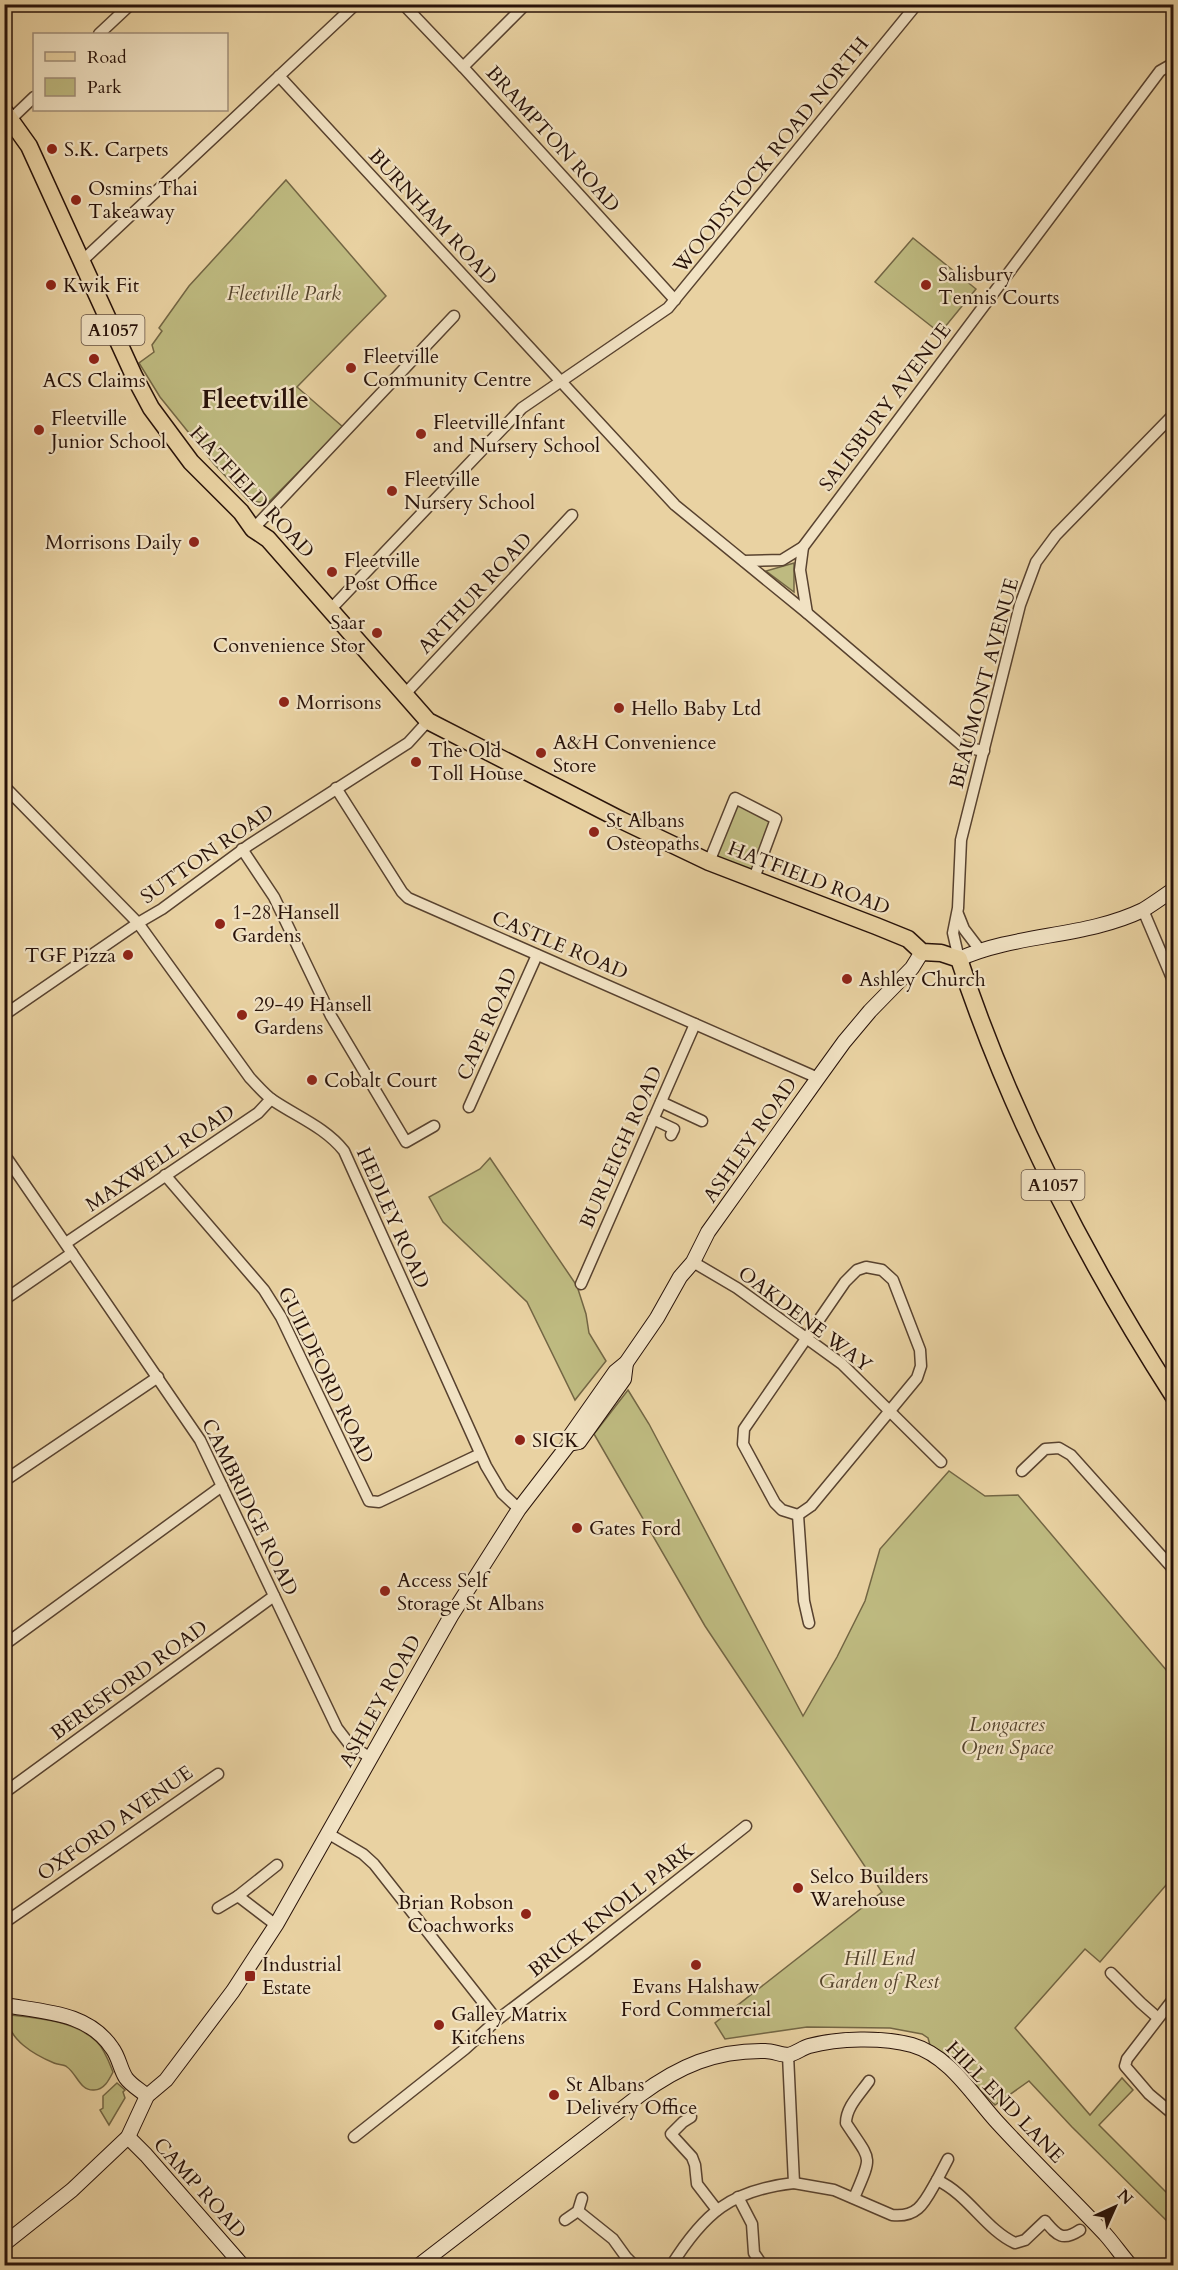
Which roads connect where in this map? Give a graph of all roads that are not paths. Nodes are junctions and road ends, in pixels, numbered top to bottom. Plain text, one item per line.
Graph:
1 (131, 4) edge
2 (356, 4) edge
3 (403, 4) edge
4 (526, 4) edge
5 (917, 4) edge
6 (100, 33) edge
7 (1173, 63) edge
8 (463, 67) junction
9 (279, 76) junction
10 (33, 98) edge
11 (8, 115) edge
12 (82, 261) junction
13 (675, 300) junction
14 (454, 316) dead end
15 (560, 381) junction
16 (1173, 414) edge
17 (572, 515) dead end
18 (253, 529) junction
19 (803, 547) junction
20 (744, 561) junction
21 (329, 611) junction
22 (807, 612) junction
23 (404, 695) junction
24 (428, 721) junction
25 (984, 751) junction
26 (5, 786) edge
27 (336, 788) junction
28 (242, 849) junction
29 (709, 862) junction
30 (753, 880) junction
31 (1173, 889) edge
32 (958, 908) junction
33 (1143, 909) junction
34 (138, 923) junction
35 (980, 950) junction
36 (922, 952) junction
37 (537, 955) junction
38 (959, 959) junction
39 (1173, 983) edge
40 (4, 1015) edge
41 (695, 1024) junction
42 (818, 1078) junction
43 (271, 1099) junction
44 (661, 1102) junction
45 (469, 1107) dead end
46 (653, 1119) junction
47 (702, 1121) dead end
48 (434, 1126) dead end
49 (671, 1135) dead end
50 (4, 1154) edge
51 (165, 1175) junction
52 (66, 1243) junction
53 (72, 1254) junction
54 (693, 1262) junction
55 (581, 1284) dead end
56 (4, 1300) edge
57 (806, 1337) junction
58 (158, 1377) junction
59 (1173, 1397) edge
60 (891, 1411) junction
61 (480, 1454) junction
62 (941, 1462) dead end
63 (1022, 1471) dead end
64 (4, 1481) edge
65 (222, 1486) junction
66 (519, 1509) junction
67 (798, 1515) junction
68 (1173, 1570) edge
69 (274, 1596) junction
70 (809, 1623) dead end
71 (4, 1645) edge
72 (371, 1758) junction
73 (218, 1774) dead end
74 (4, 1793) edge
75 (746, 1826) dead end
76 (328, 1834) junction
77 (277, 1865) dead end
78 (238, 1896) junction
79 (218, 1908) dead end
80 (4, 1923) edge
81 (276, 1925) junction
82 (1111, 1973) dead end
83 (1173, 1998) edge
84 (4, 2005) edge
85 (1158, 2018) junction
86 (497, 2020) junction
87 (788, 2055) junction
88 (869, 2081) dead end
89 (147, 2096) junction
90 (1173, 2115) edge
91 (691, 2117) dead end
92 (128, 2137) junction
93 (354, 2137) dead end
94 (948, 2159) dead end
95 (938, 2180) junction
96 (794, 2183) junction
97 (738, 2197) junction
98 (582, 2198) dead end
99 (854, 2198) junction
100 (717, 2210) junction
101 (578, 2211) junction
102 (565, 2220) dead end
103 (1080, 2230) dead end
104 (4, 2244) edge
105 (243, 2265) edge
106 (419, 2265) edge
107 (635, 2265) edge
108 (671, 2265) edge
109 (763, 2265) edge
110 (1131, 2265) edge

1 - 6 street
2 - 9 street
3 - 8 street, BRAMPTON ROAD
4 - 8 street
5 - 13 street, WOODSTOCK ROAD NORTH
7 - 19 street, SALISBURY AVENUE
8 - 13 street, BRAMPTON ROAD
9 - 12 street
9 - 15 street, BURNHAM ROAD
10 - 11 street
11 - 12 main road, HATFIELD ROAD / A1057
12 - 18 main road, HATFIELD ROAD / A1057
13 - 15 street, WOODSTOCK ROAD NORTH
14 - 18 street
15 - 20 street, BURNHAM ROAD
15 - 21 street, WOODSTOCK ROAD NORTH
16 - 25 street, BEAUMONT AVENUE
17 - 23 street, ARTHUR ROAD
18 - 21 main road, HATFIELD ROAD / A1057
19 - 20 street, SALISBURY AVENUE
19 - 22 street
20 - 22 street
21 - 23 main road, HATFIELD ROAD / A1057
22 - 25 street
23 - 24 main road, HATFIELD ROAD / A1057
24 - 27 street, SUTTON ROAD
24 - 29 main road, HATFIELD ROAD / A1057
25 - 32 street, BEAUMONT AVENUE
26 - 34 street, HEDLEY ROAD
27 - 28 street, SUTTON ROAD
27 - 37 street, CASTLE ROAD
28 - 34 street, SUTTON ROAD
28 - 48 street
29 - 30 main road, HATFIELD ROAD / A1057
29 - 30 street
30 - 36 main road, HATFIELD ROAD / A1057
31 - 33 street
32 - 35 street, BEAUMONT AVENUE
32 - 38 street, BEAUMONT AVENUE
33 - 35 street
33 - 39 street
34 - 40 street, SUTTON ROAD
34 - 43 street, HEDLEY ROAD
35 - 38 street
36 - 38 main road, HATFIELD ROAD / A1057
36 - 42 street, ASHLEY ROAD
37 - 41 street, CASTLE ROAD
37 - 45 street, CAPE ROAD
38 - 59 main road, A1057
41 - 42 street, CASTLE ROAD
41 - 44 street, BURLEIGH ROAD
42 - 54 street, ASHLEY ROAD
43 - 51 street, MAXWELL ROAD
43 - 61 street, HEDLEY ROAD
44 - 46 street, BURLEIGH ROAD
44 - 47 street
46 - 49 street
46 - 55 street, BURLEIGH ROAD
50 - 52 street, CAMBRIDGE ROAD
51 - 52 street, MAXWELL ROAD
51 - 61 street, GUILDFORD ROAD
52 - 53 street, CAMBRIDGE ROAD
53 - 56 street
53 - 58 street, CAMBRIDGE ROAD
54 - 57 street, OAKDENE WAY
54 - 66 street, ASHLEY ROAD
57 - 60 street, OAKDENE WAY
57 - 60 street
57 - 67 street
58 - 64 street
58 - 65 street, CAMBRIDGE ROAD
60 - 62 street, OAKDENE WAY
60 - 67 street
61 - 66 street, HEDLEY ROAD
63 - 68 street
65 - 69 street, CAMBRIDGE ROAD
65 - 71 street
66 - 72 street, ASHLEY ROAD
67 - 70 street
69 - 72 street, CAMBRIDGE ROAD
69 - 74 street, BERESFORD ROAD
72 - 76 street, ASHLEY ROAD
73 - 80 street, OXFORD AVENUE
75 - 86 street, BRICK KNOLL PARK
76 - 81 street, ASHLEY ROAD
76 - 86 street
77 - 78 street
78 - 79 street
78 - 81 street
81 - 89 street, ASHLEY ROAD
82 - 85 street
83 - 85 street
84 - 89 street
85 - 90 street
86 - 93 street, BRICK KNOLL PARK
87 - 96 street
87 - 106 street, HILL END LANE
87 - 110 street, HILL END LANE
88 - 99 street
89 - 92 street
91 - 100 street
92 - 104 street
92 - 105 street, CAMP ROAD
94 - 95 street
95 - 99 street
95 - 103 street
96 - 97 street
96 - 99 street
97 - 100 street
97 - 109 street
98 - 101 street
100 - 108 street
101 - 102 street
101 - 107 street

